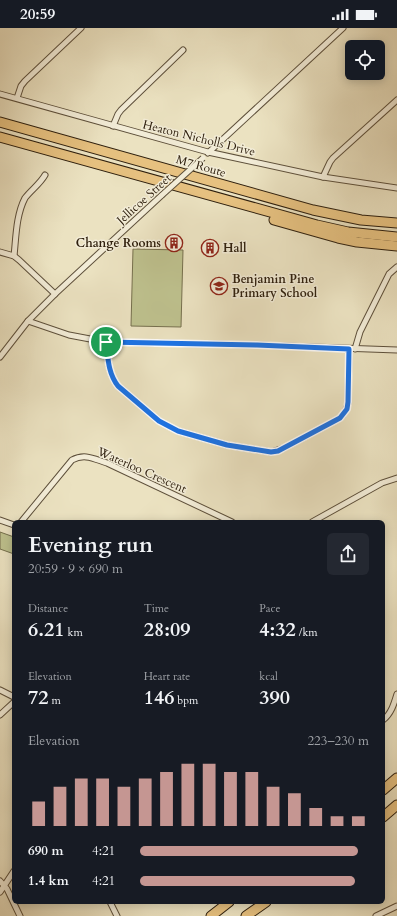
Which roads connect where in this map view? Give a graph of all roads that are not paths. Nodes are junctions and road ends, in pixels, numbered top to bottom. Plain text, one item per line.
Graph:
1 (81, 28) edge
2 (343, 28) edge
3 (183, 50) dead end
4 (0, 94) edge
5 (17, 98) junction
6 (397, 100) edge
7 (0, 122) edge
8 (113, 126) junction
9 (0, 137) edge
10 (208, 152) junction
11 (45, 175) dead end
12 (323, 177) junction
13 (186, 188) junction
14 (397, 188) edge
15 (397, 223) edge
16 (397, 237) edge
17 (397, 246) edge
18 (0, 252) edge
19 (14, 256) junction
20 (397, 268) edge
21 (55, 294) junction
22 (28, 321) junction
23 (106, 342) junction
24 (349, 349) junction
25 (355, 349) junction
26 (397, 350) edge
27 (0, 357) edge
28 (397, 478) edge
29 (0, 520) edge
30 (22, 520) edge
31 (228, 520) edge
32 (316, 520) edge
33 (12, 523) edge
34 (0, 690) edge
35 (397, 694) edge
36 (12, 696) edge
37 (12, 704) edge
38 (0, 715) edge
39 (385, 718) edge
40 (397, 778) edge
41 (385, 788) edge
42 (397, 805) edge
43 (385, 815) edge
44 (12, 874) edge
45 (0, 881) edge
46 (5, 885) junction
47 (0, 892) edge
48 (12, 899) edge
49 (14, 904) edge
50 (111, 904) edge
51 (227, 904) edge
52 (263, 904) edge
53 (397, 906) edge
54 (20, 916) edge
55 (116, 916) edge
56 (210, 916) edge
57 (246, 916) edge
58 (376, 916) edge

1 - 5 street
2 - 10 street, Jellicoe Street
3 - 8 street
4 - 5 street, Heaton Nicholls Drive
5 - 8 street, Heaton Nicholls Drive
6 - 12 street
7 - 15 highway, M7 Route
8 - 10 street, Heaton Nicholls Drive
9 - 13 highway
10 - 12 street, Heaton Nicholls Drive
10 - 21 street, Jellicoe Street, bridge
11 - 19 street
12 - 14 street, Heaton Nicholls Drive
13 - 16 highway
13 - 17 highway
18 - 19 street
19 - 21 street
20 - 25 street
21 - 22 street, Jellicoe Street
22 - 23 street
22 - 27 street, Jellicoe Street
23 - 24 street
23 - 24 street
24 - 25 street
25 - 26 street
28 - 32 street
29 - 33 street
30 - 31 street, Waterloo Crescent
34 - 36 street
35 - 39 street
37 - 38 street
40 - 41 highway
42 - 43 highway
44 - 46 street
45 - 46 street
46 - 47 street
46 - 48 street
49 - 54 street
50 - 55 street
51 - 56 highway
52 - 57 highway
53 - 58 street

